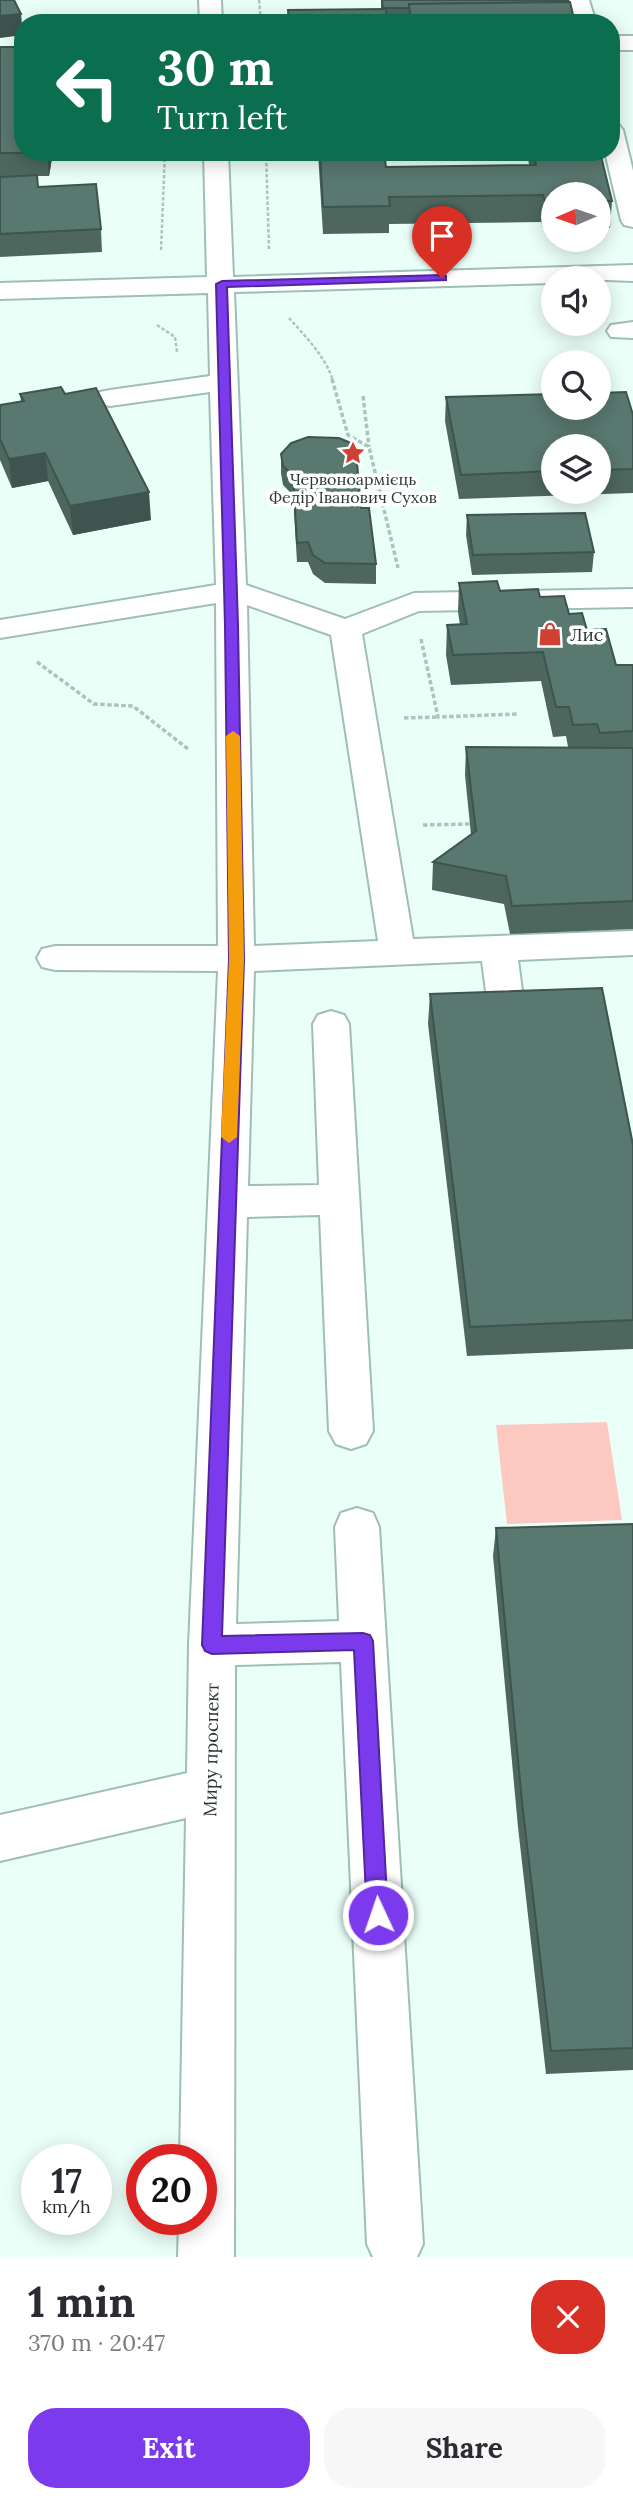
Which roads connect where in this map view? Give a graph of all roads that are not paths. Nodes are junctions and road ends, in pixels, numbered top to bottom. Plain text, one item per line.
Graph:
1 (216, 161) edge
2 (619, 161) edge
3 (633, 220) edge
4 (633, 273) edge
5 (222, 284) junction
6 (0, 291) edge
7 (224, 382) junction
8 (110, 398) dead end
9 (230, 592) junction
10 (633, 598) edge
11 (0, 629) edge
12 (346, 630) junction
13 (633, 943) edge
14 (498, 947) junction
15 (397, 951) junction
16 (55, 958) dead end
17 (236, 959) junction
18 (508, 1021) edge
19 (331, 1024) dead end
20 (339, 1200) junction
21 (226, 1202) junction
22 (351, 1431) dead end
23 (357, 1527) dead end
24 (363, 1641) junction
25 (212, 1645) junction
26 (210, 1790) junction
27 (0, 1838) edge
28 (395, 2244) dead end
29 (206, 2257) edge

1 - 5 street, Миру проспект
2 - 3 street
4 - 5 street
5 - 6 street
5 - 7 street, Миру проспект
7 - 8 street
7 - 9 street, Миру проспект
9 - 11 street
9 - 12 street
9 - 17 street, Миру проспект
10 - 12 street
12 - 15 street
13 - 14 street
14 - 15 street
14 - 18 street
15 - 17 street
16 - 17 street
17 - 21 street, Миру проспект
19 - 20 street
20 - 21 street
20 - 22 street
21 - 25 street, Миру проспект
23 - 24 street
24 - 25 street
24 - 28 street
25 - 26 street, Миру проспект
26 - 27 street
26 - 29 street, Миру проспект

